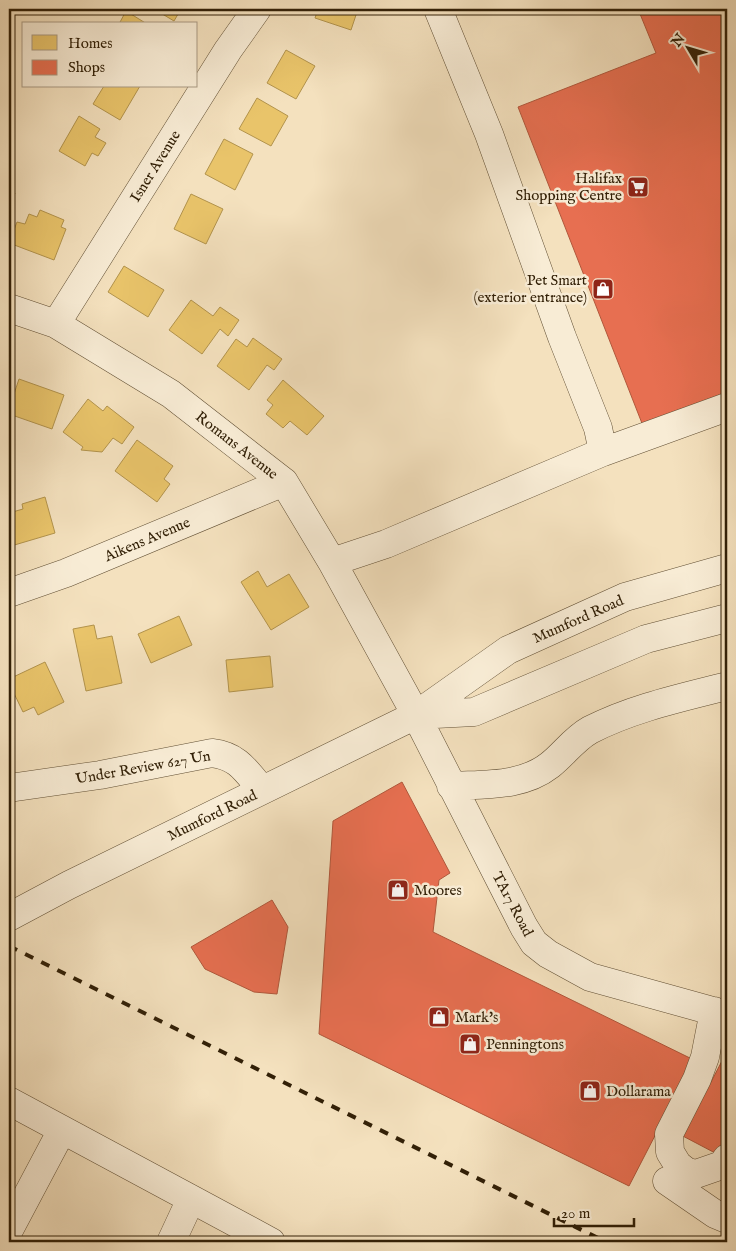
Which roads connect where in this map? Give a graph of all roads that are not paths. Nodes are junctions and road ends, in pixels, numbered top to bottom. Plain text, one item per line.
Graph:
1 (257, 9) edge
2 (438, 9) edge
3 (9, 308) edge
4 (56, 324) junction
5 (727, 408) edge
6 (603, 452) junction
7 (284, 482) junction
8 (332, 562) junction
9 (727, 568) edge
10 (9, 593) edge
11 (727, 618) edge
12 (727, 686) edge
13 (416, 715) junction
14 (451, 786) junction
15 (9, 788) edge
16 (262, 790) junction
17 (9, 916) edge
18 (721, 1013) edge
19 (9, 1101) edge
20 (62, 1130) junction
21 (727, 1158) edge
22 (666, 1181) dead end
23 (191, 1199) junction
24 (727, 1218) edge
25 (9, 1230) edge
26 (254, 1238) edge
27 (171, 1242) edge

1 - 4 street, Isner Avenue
2 - 6 street
3 - 4 street, Romans Avenue
4 - 7 street, Romans Avenue
5 - 6 street
6 - 8 street
7 - 8 street, Romans Avenue
7 - 10 street, Aikens Avenue
8 - 13 street, Romans Avenue
9 - 13 street, Mumford Road
11 - 13 street, Mumford Road
12 - 14 street
13 - 14 street, TA17 Road
13 - 16 street, Mumford Road
14 - 18 street, TA17 Road
15 - 16 street, Under Review 627 Un
16 - 17 street, Mumford Road
18 - 21 street
19 - 20 street
20 - 23 street
20 - 25 street
22 - 24 street
23 - 26 street
23 - 27 street

